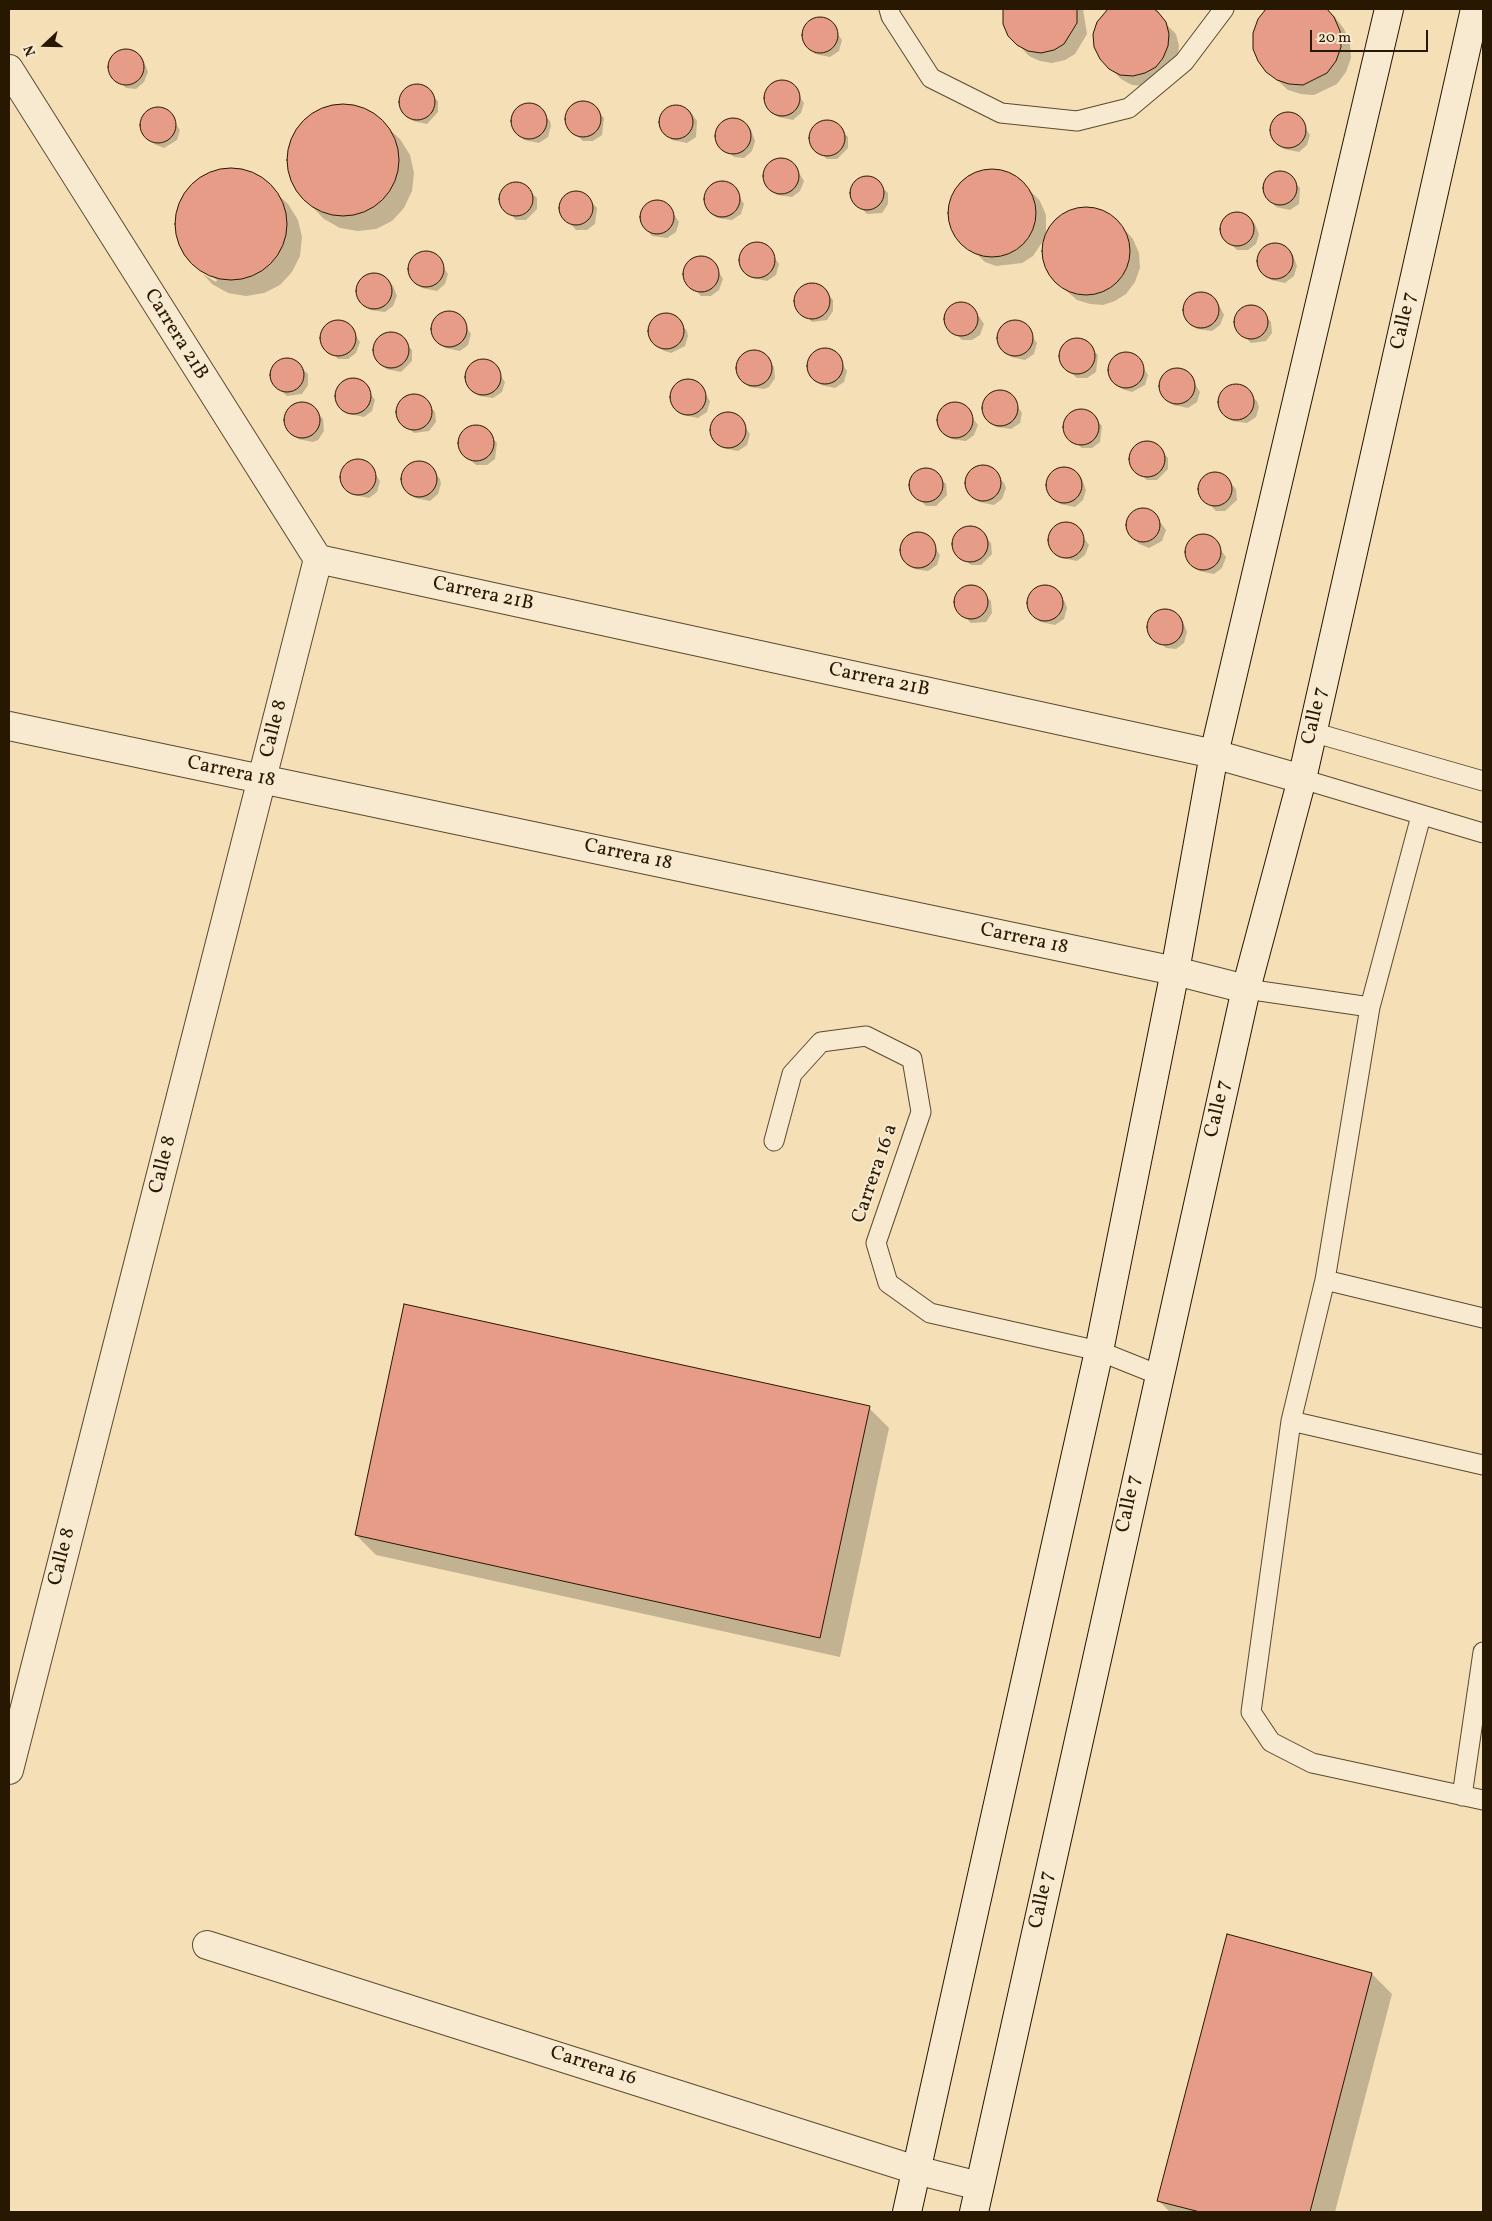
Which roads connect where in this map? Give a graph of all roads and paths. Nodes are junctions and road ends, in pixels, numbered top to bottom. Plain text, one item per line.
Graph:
1 (889, 9) edge
2 (1224, 9) edge
3 (1389, 9) edge
4 (1475, 9) edge
5 (9, 69) edge
6 (318, 559) junction
7 (9, 726) edge
8 (1312, 732) junction
9 (1214, 754) junction
10 (1302, 779) junction
11 (263, 780) junction
12 (1483, 782) edge
13 (1421, 816) junction
14 (1483, 833) edge
15 (1175, 971) junction
16 (1246, 988) junction
17 (1370, 1007) junction
18 (774, 1141) dead end
19 (1325, 1280) junction
20 (1483, 1318) edge
21 (1099, 1350) junction
22 (1159, 1375) junction
23 (1291, 1421) junction
24 (1483, 1465) edge
25 (1483, 1652) edge
26 (9, 1770) edge
27 (1462, 1796) junction
28 (1483, 1800) edge
29 (207, 1945) dead end
30 (916, 2170) junction
31 (979, 2186) junction
32 (907, 2212) edge
33 (974, 2212) edge

1 - 2 lane
3 - 9 street
4 - 8 street, Calle 7
5 - 6 street, Carrera 21B
6 - 9 street, Carrera 21B
6 - 11 street, Calle 8
7 - 11 street, Carrera 18
8 - 10 street, Calle 7
8 - 12 lane
9 - 10 street, Carrera 21B
9 - 15 street
10 - 13 lane
10 - 16 street, Calle 7
11 - 15 street, Carrera 18
11 - 26 street, Calle 8
13 - 14 lane
13 - 17 lane
15 - 16 street, Carrera 18
15 - 21 street
16 - 17 lane
16 - 22 street, Calle 7
17 - 19 lane
18 - 21 lane, Carrera 16 a
19 - 20 lane
19 - 23 lane
21 - 22 lane, Carrera 16 a
21 - 30 street
22 - 31 street, Calle 7
23 - 24 lane
23 - 27 lane
25 - 27 lane
27 - 28 lane
29 - 30 street, Carrera 16
30 - 31 street, Carrera 16
30 - 32 street
31 - 33 street, Calle 7

